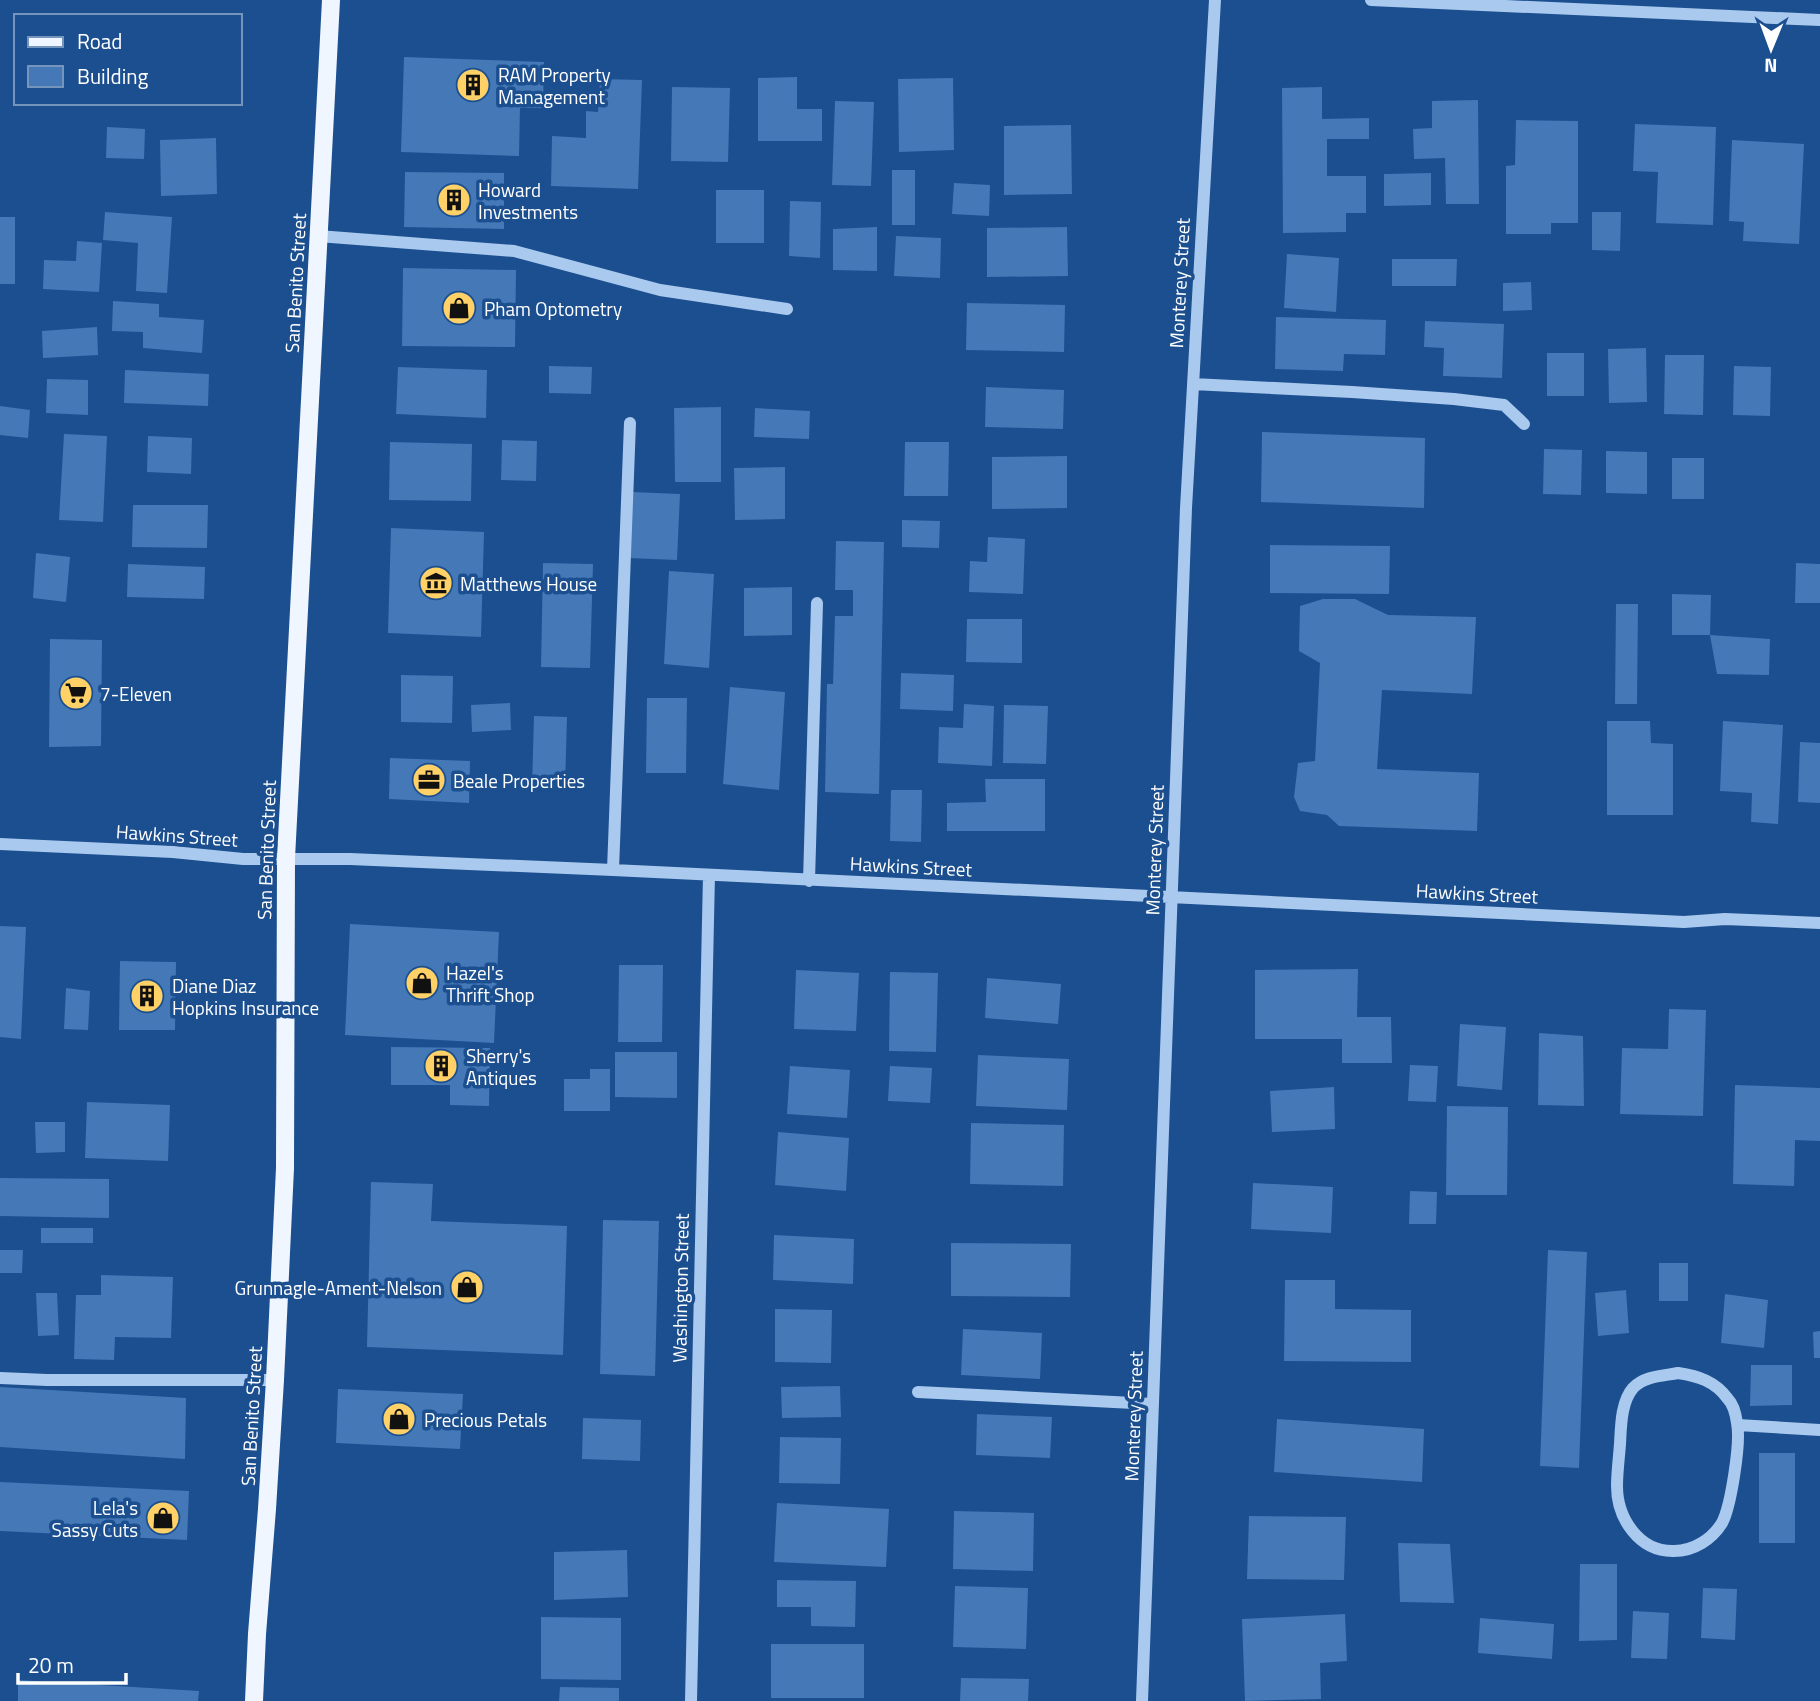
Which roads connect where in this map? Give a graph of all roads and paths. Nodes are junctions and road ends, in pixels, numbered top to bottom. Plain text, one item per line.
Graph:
1 (331, 0) edge
2 (1215, 0) edge
3 (1371, 0) edge
4 (1820, 20) edge
5 (318, 236) junction
6 (787, 309) dead end
7 (1193, 384) junction
8 (630, 423) dead end
9 (1524, 424) dead end
10 (817, 603) dead end
11 (0, 844) edge
12 (286, 858) junction
13 (613, 870) junction
14 (709, 875) junction
15 (810, 881) junction
16 (1172, 898) junction
17 (1820, 923) edge
18 (0, 1378) edge
19 (275, 1381) junction
20 (918, 1392) dead end
21 (1153, 1404) junction
22 (1738, 1425) junction
23 (1820, 1430) edge
24 (254, 1701) edge
25 (691, 1701) edge
26 (1142, 1701) edge

1 - 5 main road, San Benito Street
2 - 7 street, Monterey Street
3 - 4 street
5 - 6 street
5 - 12 main road, San Benito Street
7 - 9 street
7 - 16 street, Monterey Street
8 - 13 street
10 - 15 street
11 - 12 street, Hawkins Street
12 - 13 street, Hawkins Street
12 - 19 main road, San Benito Street
13 - 14 street, Hawkins Street
14 - 15 street, Hawkins Street
14 - 25 street, Washington Street
15 - 16 street, Hawkins Street
16 - 17 street, Hawkins Street
16 - 21 street, Monterey Street
18 - 19 street
19 - 24 main road, San Benito Street
20 - 21 street
21 - 26 street, Monterey Street
22 - 22 street
22 - 23 street

